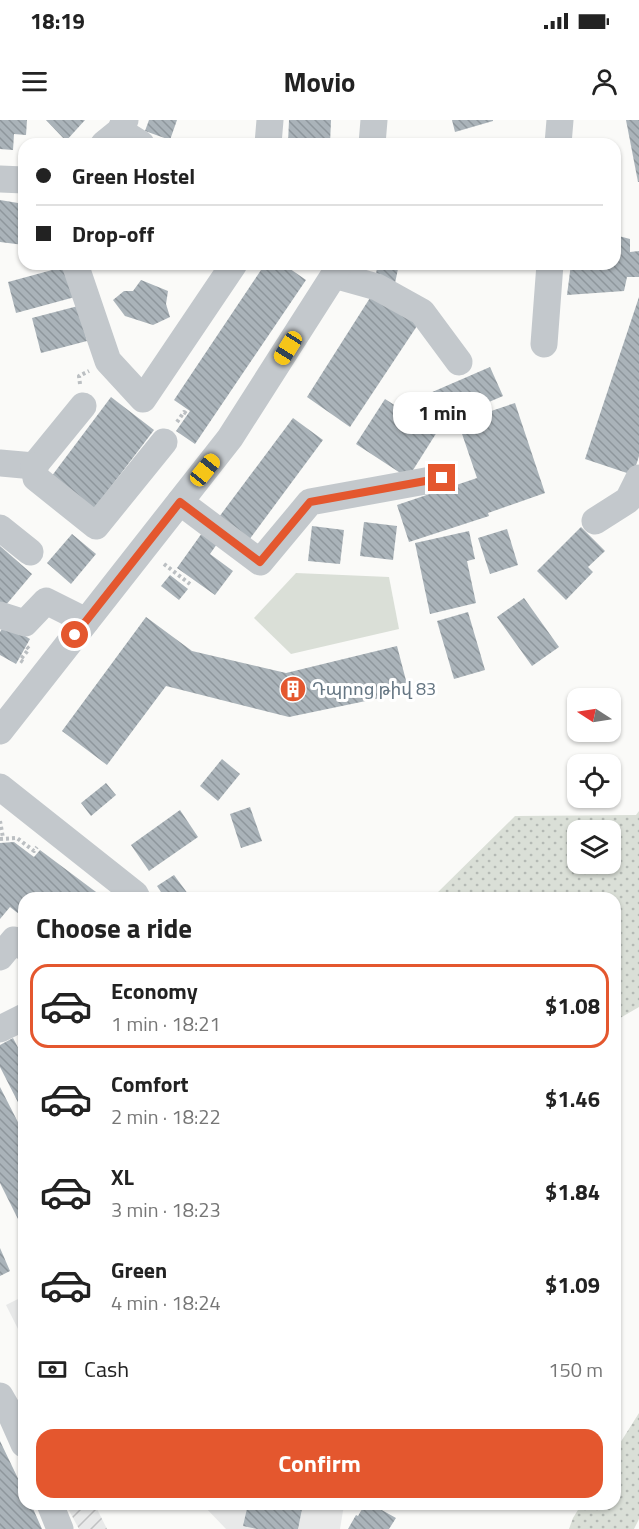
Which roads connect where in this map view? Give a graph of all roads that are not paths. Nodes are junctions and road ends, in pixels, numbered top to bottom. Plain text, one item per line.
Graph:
1 (270, 120) edge
2 (374, 120) edge
3 (560, 120) edge
4 (268, 138) edge
5 (372, 138) edge
6 (558, 138) edge
7 (0, 179) edge
8 (18, 180) edge
9 (77, 270) edge
10 (230, 270) edge
11 (336, 270) edge
12 (550, 270) edge
13 (544, 344) dead end
14 (459, 362) dead end
15 (83, 406) dead end
16 (170, 432) road end
17 (0, 463) edge
18 (33, 466) junction
19 (442, 478) dead end
20 (639, 478) edge
21 (180, 502) junction
22 (595, 521) dead end
23 (0, 528) edge
24 (30, 552) dead end
25 (0, 615) edge
26 (86, 621) junction
27 (0, 731) edge
28 (0, 787) edge
29 (132, 892) edge
30 (18, 943) edge
31 (0, 957) edge
32 (18, 1020) edge
33 (0, 1029) edge
34 (12, 1408) edge
35 (18, 1426) edge
36 (52, 1510) edge
37 (60, 1529) edge

1 - 4 street
2 - 5 street
3 - 6 street
7 - 8 street
9 - 10 street
11 - 14 street
11 - 21 street
12 - 13 street
15 - 18 street
16 - 18 street
17 - 18 street
19 - 21 street
20 - 22 street
21 - 26 street
23 - 24 street
25 - 26 street
26 - 27 street
28 - 29 street
30 - 31 street
32 - 33 street
34 - 35 street
36 - 37 street

